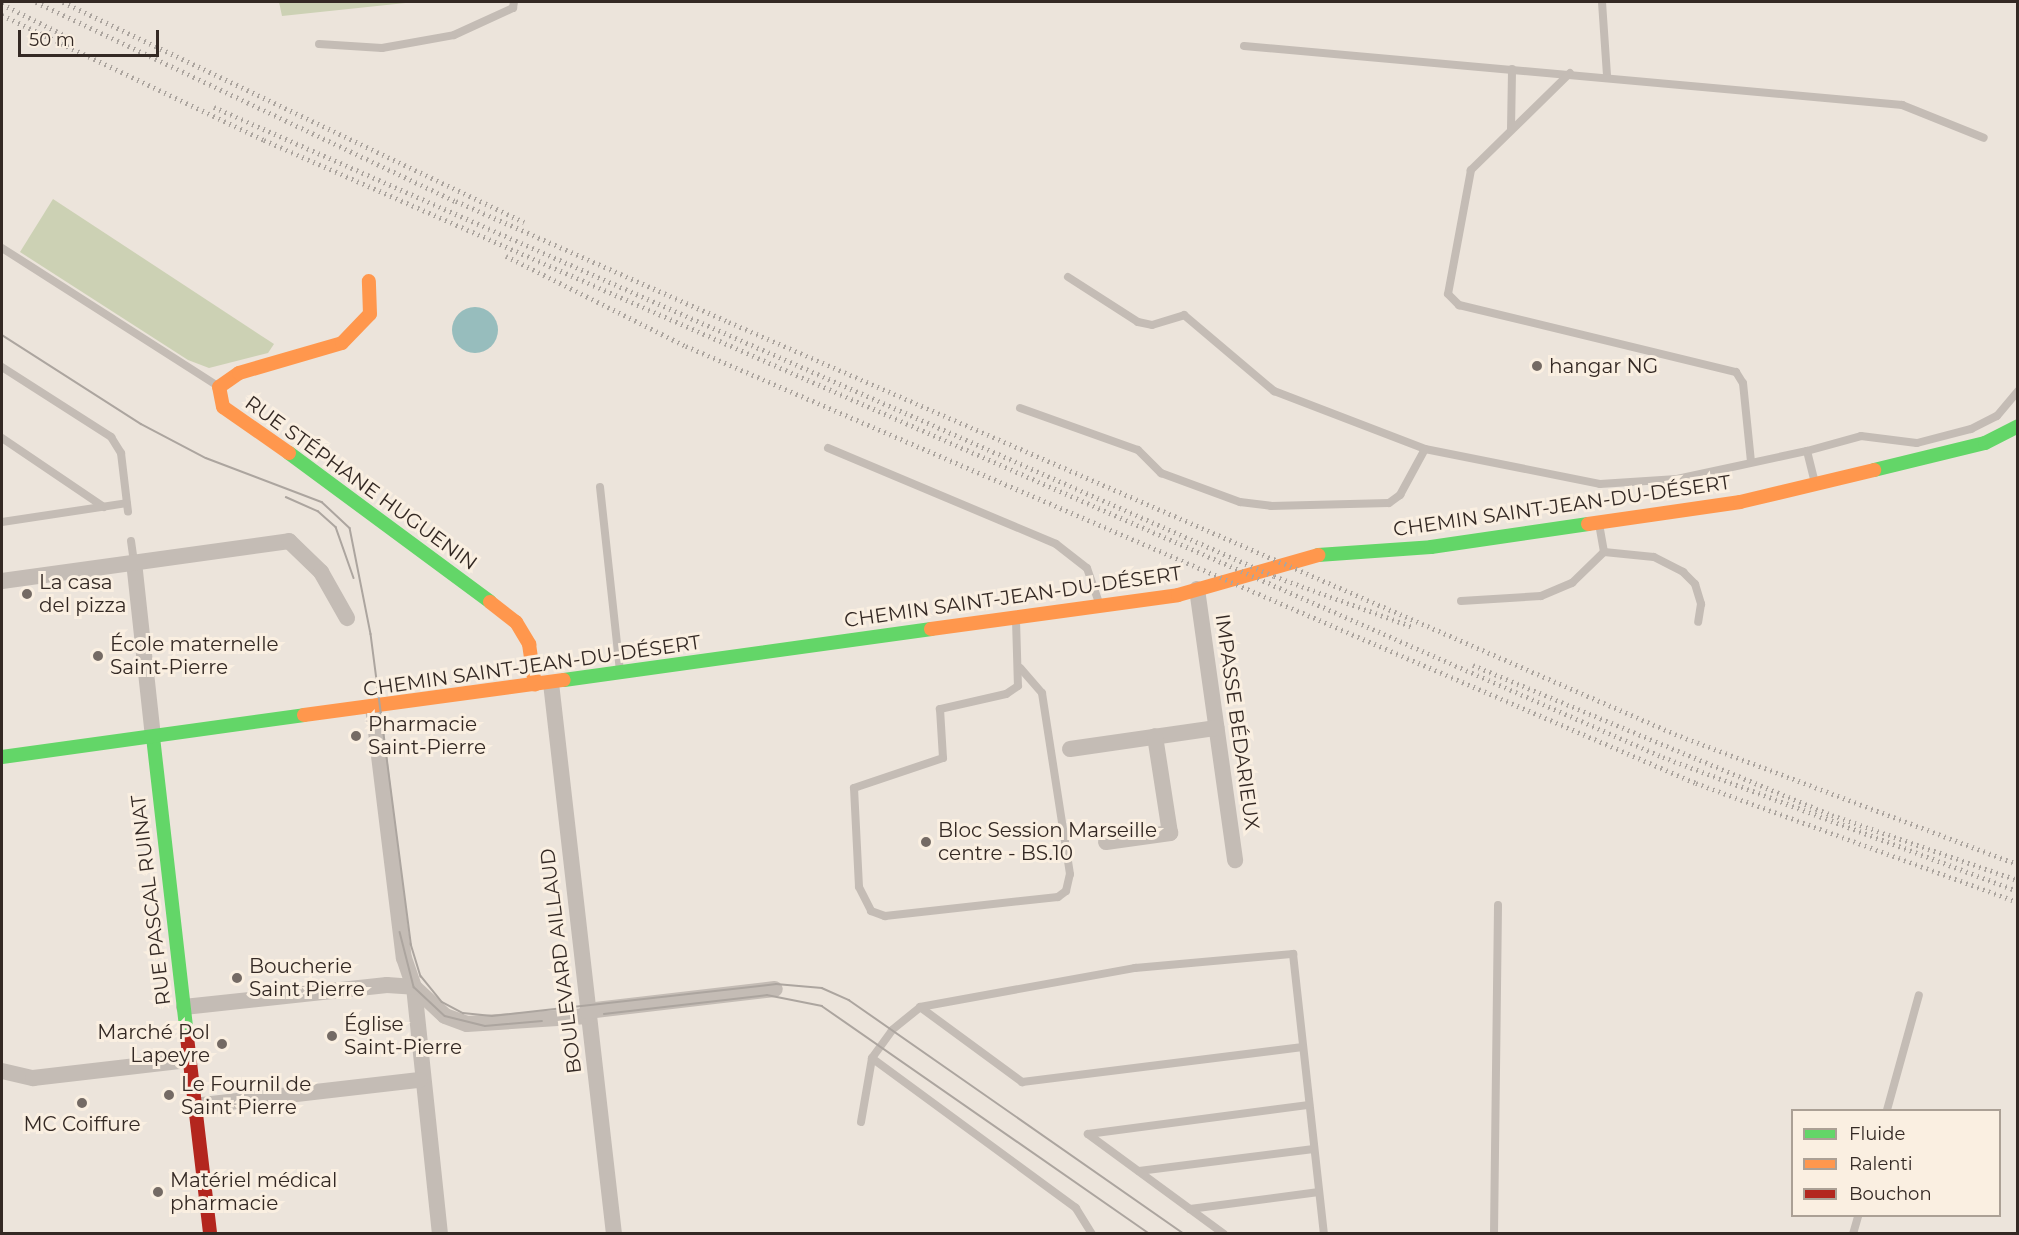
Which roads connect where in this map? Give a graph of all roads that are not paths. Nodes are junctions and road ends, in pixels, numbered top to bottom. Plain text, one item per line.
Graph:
1 (514, 2) edge
2 (1602, 2) edge
3 (319, 44) dead end
4 (1244, 46) dead end
5 (1512, 69) junction
6 (1570, 74) junction
7 (1607, 76) junction
8 (1511, 129) junction
9 (1984, 138) dead end
10 (2, 248) edge
11 (1068, 277) dead end
12 (369, 281) dead end
13 (2, 368) edge
14 (219, 387) junction
15 (2018, 391) edge
16 (1020, 408) dead end
17 (2018, 426) edge
18 (2, 438) edge
19 (828, 448) dead end
20 (1425, 449) junction
21 (1807, 451) junction
22 (1751, 462) junction
23 (1816, 485) junction
24 (600, 487) dead end
25 (104, 507) junction
26 (2, 514) edge
27 (6, 521) edge
28 (1599, 524) junction
29 (131, 542) dead end
30 (1604, 552) junction
31 (134, 562) junction
32 (2, 581) edge
33 (1197, 589) junction
34 (1461, 601) dead end
35 (1100, 606) junction
36 (1015, 617) junction
37 (347, 618) dead end
38 (1698, 622) dead end
39 (1020, 668) junction
40 (621, 674) junction
41 (543, 684) junction
42 (373, 707) junction
43 (1216, 728) junction
44 (1155, 736) junction
45 (153, 737) junction
46 (1070, 748) dead end
47 (2, 757) edge
48 (1107, 842) dead end
49 (1235, 860) dead end
50 (1498, 904) dead end
51 (414, 987) junction
52 (775, 989) dead end
53 (1919, 995) dead end
54 (184, 1007) junction
55 (920, 1007) junction
56 (588, 1014) junction
57 (1303, 1047) junction
58 (872, 1058) junction
59 (188, 1060) junction
60 (2, 1071) edge
61 (420, 1080) junction
62 (1310, 1105) junction
63 (194, 1106) junction
64 (1887, 1109) edge
65 (861, 1122) dead end
66 (1314, 1149) junction
67 (1138, 1171) junction
68 (1319, 1192) junction
69 (1190, 1209) junction
70 (1857, 1217) edge
71 (210, 1233) edge
72 (440, 1233) edge
73 (614, 1233) edge
74 (1092, 1233) edge
75 (1224, 1233) edge
76 (1324, 1233) edge
77 (1494, 1233) edge
78 (1853, 1233) edge

1 - 3 lane
2 - 7 lane
4 - 5 lane
5 - 6 lane
5 - 8 lane
6 - 7 lane
6 - 8 lane
7 - 9 lane
8 - 22 lane
10 - 14 lane
11 - 20 lane
12 - 14 street, RUE STÉPHANE HUGUENIN
13 - 25 lane
14 - 41 street, RUE STÉPHANE HUGUENIN
15 - 21 lane
16 - 20 lane
17 - 23 street, CHEMIN SAINT-JEAN-DU-DÉSERT
18 - 25 lane
19 - 35 lane
20 - 22 lane
21 - 22 lane
21 - 23 lane
23 - 28 street, CHEMIN SAINT-JEAN-DU-DÉSERT
24 - 40 lane
25 - 27 lane
26 - 27 lane
28 - 30 lane
28 - 33 street, CHEMIN SAINT-JEAN-DU-DÉSERT
29 - 31 lane
30 - 34 lane
30 - 38 lane
31 - 32 street
31 - 37 street
31 - 45 street, RUE PASCAL RUINAT
33 - 35 street, CHEMIN SAINT-JEAN-DU-DÉSERT
33 - 43 street, IMPASSE BÉDARIEUX
35 - 36 street, CHEMIN SAINT-JEAN-DU-DÉSERT
36 - 39 lane
36 - 40 street, CHEMIN SAINT-JEAN-DU-DÉSERT
39 - 39 lane
40 - 41 street, CHEMIN SAINT-JEAN-DU-DÉSERT
41 - 42 street, CHEMIN SAINT-JEAN-DU-DÉSERT
41 - 56 street, BOULEVARD AILLAUD
42 - 45 street, CHEMIN SAINT-JEAN-DU-DÉSERT
42 - 51 street
43 - 44 street
43 - 49 street, IMPASSE BÉDARIEUX
44 - 46 street
44 - 48 street
45 - 47 street, CHEMIN SAINT-JEAN-DU-DÉSERT
45 - 54 street, RUE PASCAL RUINAT
50 - 77 lane
51 - 54 street
51 - 56 street
51 - 61 street
52 - 56 street
53 - 64 lane
54 - 59 street, RUE PASCAL RUINAT
55 - 57 lane
55 - 57 lane
55 - 58 lane
56 - 73 street, BOULEVARD AILLAUD
57 - 62 lane
58 - 65 lane
58 - 74 lane
59 - 60 street
59 - 63 street, RUE PASCAL RUINAT
61 - 63 street
61 - 72 street
62 - 66 lane
62 - 67 lane
63 - 71 street, RUE PASCAL RUINAT
66 - 67 lane
66 - 68 lane
67 - 69 lane
68 - 69 lane
68 - 76 lane
69 - 75 lane
70 - 78 lane

